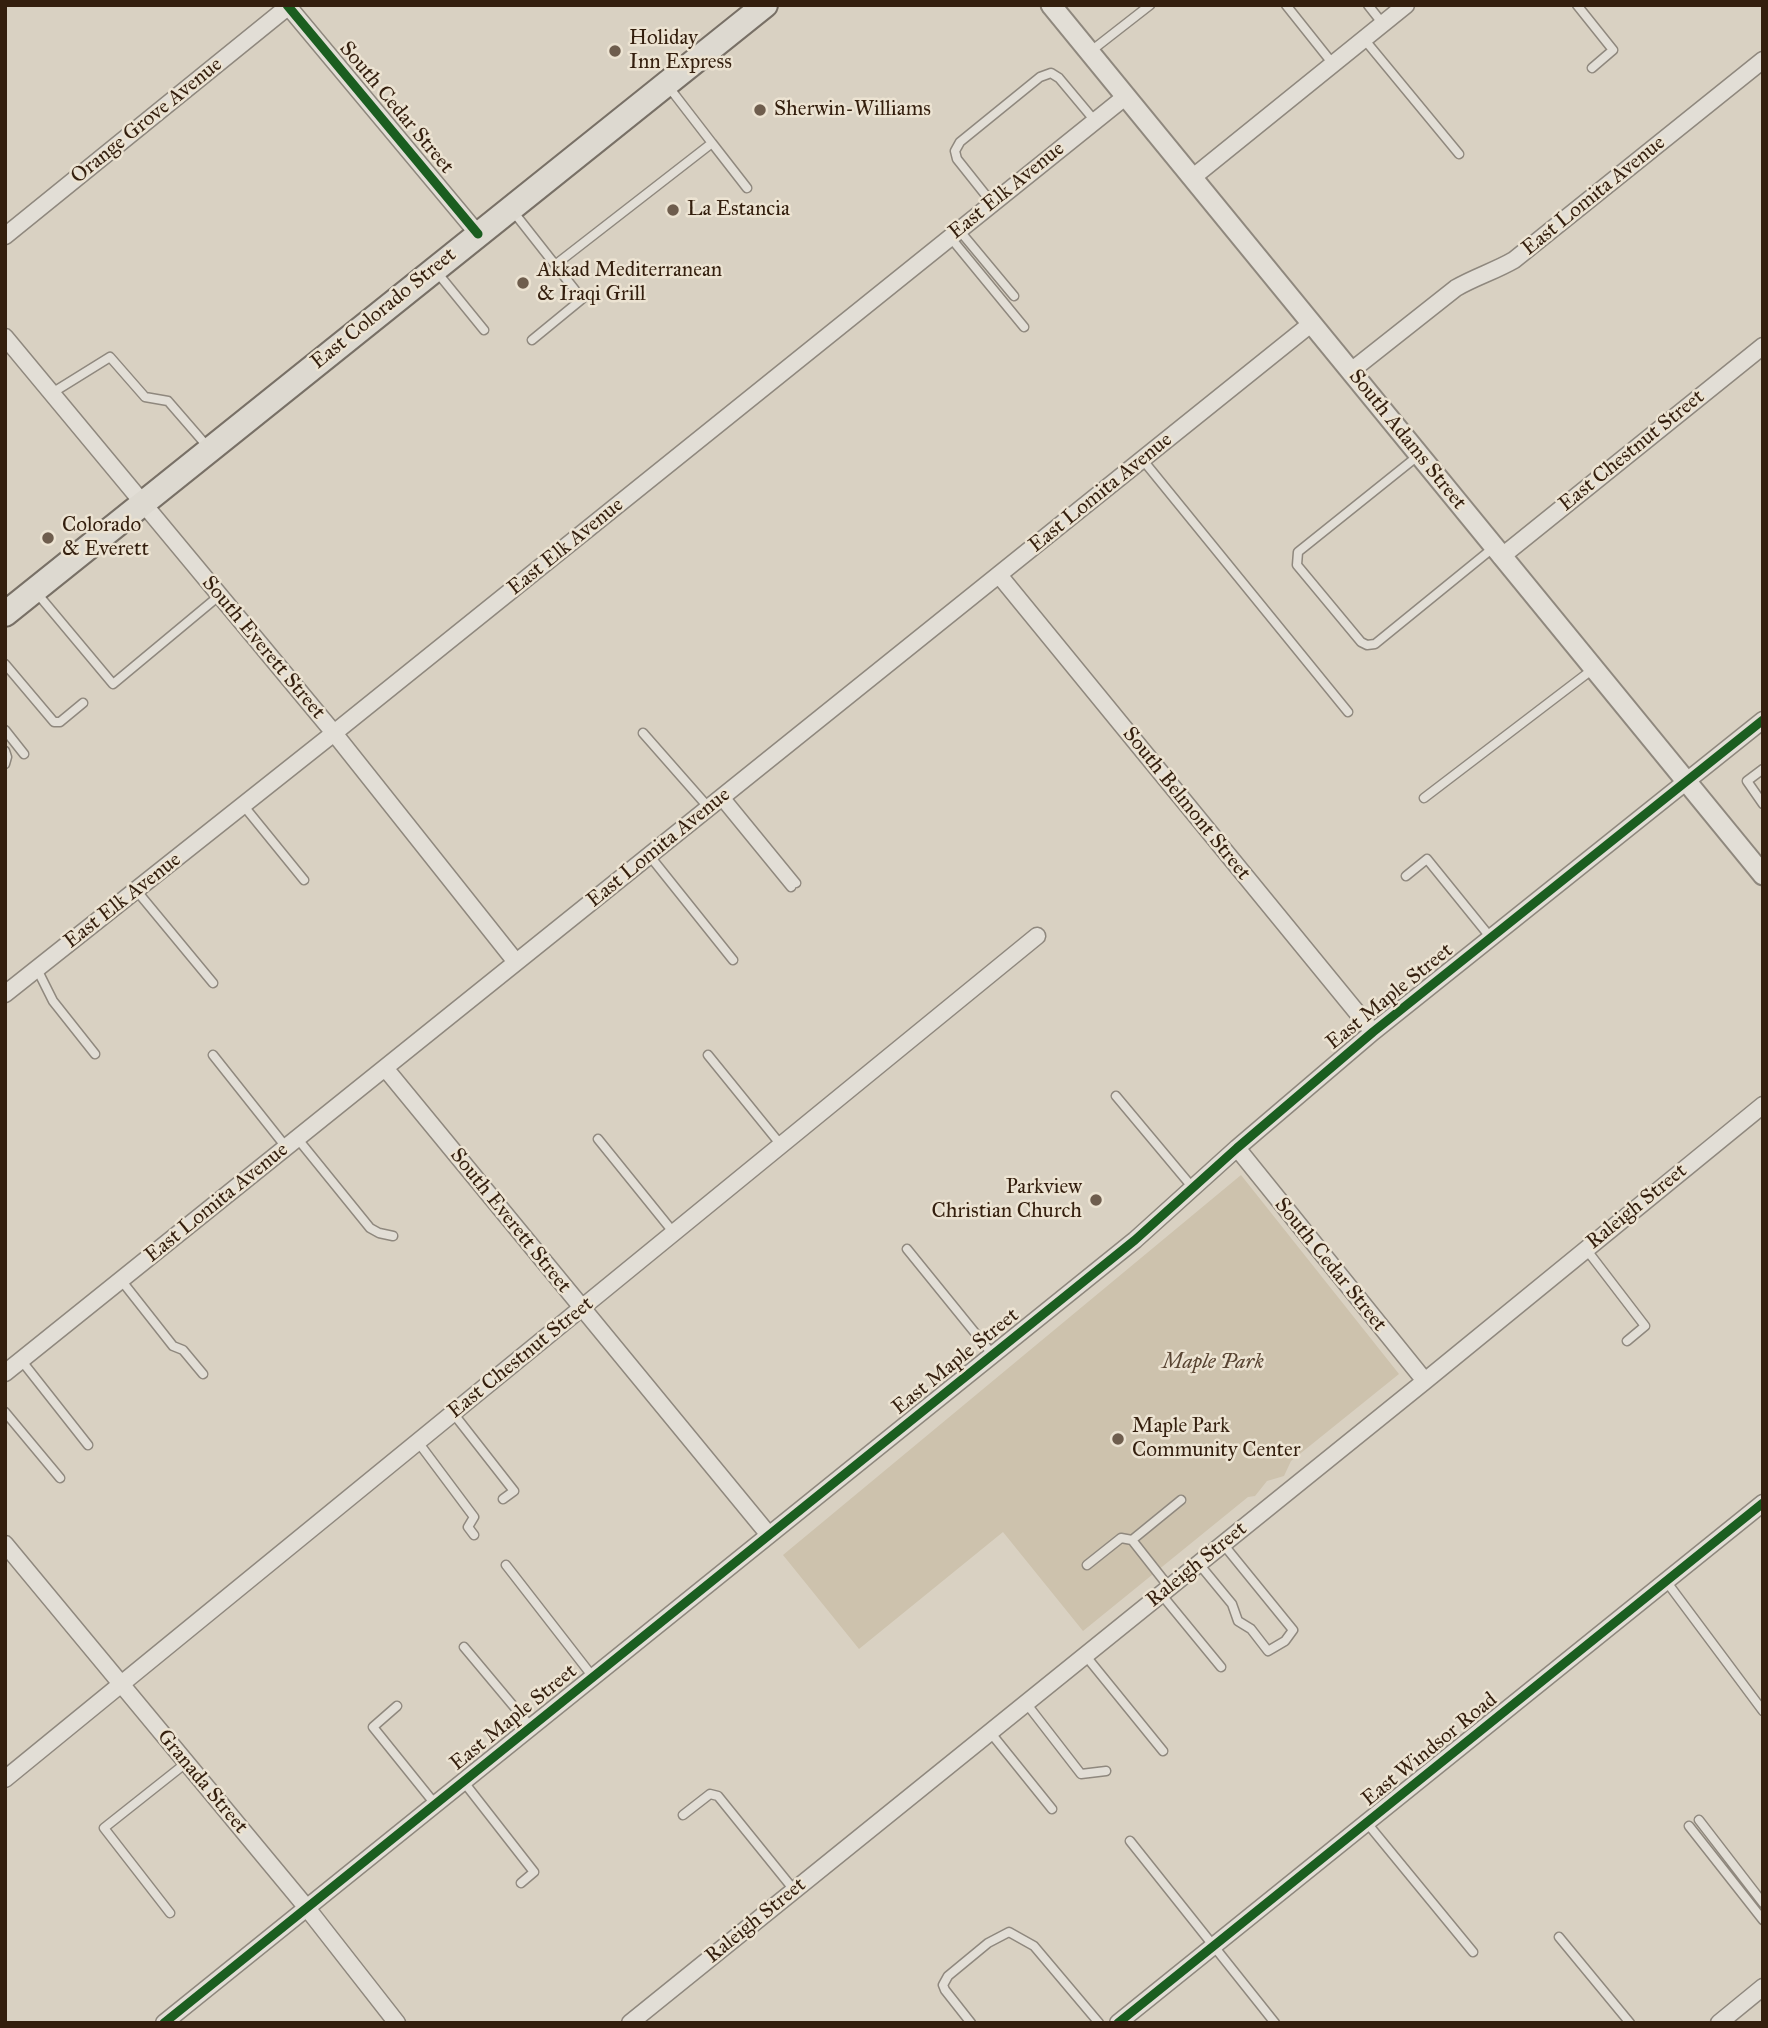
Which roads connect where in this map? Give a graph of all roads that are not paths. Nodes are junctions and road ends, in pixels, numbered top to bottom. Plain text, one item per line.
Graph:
1 (765, 5) edge
2 (1051, 5) edge
3 (1150, 5) edge
4 (1286, 5) edge
5 (1368, 5) edge
6 (1406, 5) edge
7 (1577, 5) edge
8 (288, 6) edge
9 (1382, 24) junction
10 (1364, 39) junction
11 (1089, 53) junction
12 (1763, 60) edge
13 (1333, 64) junction
14 (1592, 68) dead end
15 (666, 84) junction
16 (1125, 97) junction
17 (1095, 121) junction
18 (712, 143) junction
19 (1458, 154) dead end
20 (1192, 178) junction
21 (747, 188) dead end
22 (992, 203) junction
23 (510, 208) junction
24 (478, 234) junction
25 (955, 234) junction
26 (5, 236) edge
27 (555, 265) junction
28 (434, 269) junction
29 (1014, 296) dead end
30 (1312, 323) junction
31 (1024, 327) dead end
32 (484, 330) dead end
33 (5, 337) edge
34 (532, 340) dead end
35 (1763, 346) edge
36 (1351, 371) junction
37 (51, 393) junction
38 (209, 449) junction
39 (1419, 455) junction
40 (1142, 459) junction
41 (143, 502) junction
42 (1497, 552) junction
43 (999, 575) junction
44 (35, 590) junction
45 (219, 595) junction
46 (5, 614) edge
47 (5, 664) edge
48 (1593, 669) junction
49 (83, 703) dead end
50 (1348, 712) dead end
51 (1763, 720) edge
52 (5, 730) edge
53 (334, 733) junction
54 (643, 733) dead end
55 (5, 751) edge
56 (24, 754) dead end
57 (5, 764) edge
58 (1763, 769) edge
59 (1686, 782) junction
60 (1424, 798) dead end
61 (717, 801) junction
62 (1763, 804) edge
63 (243, 805) junction
64 (649, 855) junction
65 (1763, 875) edge
66 (1406, 876) dead end
67 (304, 880) dead end
68 (793, 885) dead end
69 (136, 890) junction
70 (1037, 936) dead end
71 (1491, 938) junction
72 (733, 960) dead end
73 (516, 962) junction
74 (37, 969) junction
75 (213, 984) dead end
76 (5, 994) edge
77 (1373, 1032) junction
78 (95, 1054) dead end
79 (213, 1055) dead end
80 (708, 1055) dead end
81 (385, 1068) junction
82 (1116, 1096) dead end
83 (1763, 1104) edge
84 (598, 1139) dead end
85 (292, 1142) junction
86 (781, 1145) junction
87 (1237, 1148) junction
88 (1193, 1188) junction
89 (674, 1233) junction
90 (393, 1237) dead end
91 (907, 1249) dead end
92 (1586, 1249) junction
93 (121, 1280) junction
94 (581, 1308) junction
95 (1628, 1342) dead end
96 (992, 1355) junction
97 (21, 1360) junction
98 (5, 1373) edge
99 (202, 1374) dead end
100 (1425, 1381) junction
101 (5, 1412) edge
102 (453, 1413) junction
103 (418, 1442) junction
104 (88, 1445) dead end
105 (60, 1478) dead end
106 (503, 1499) dead end
107 (1181, 1500) dead end
108 (1763, 1503) edge
109 (474, 1535) dead end
110 (769, 1535) junction
111 (1132, 1540) junction
112 (5, 1544) edge
113 (1223, 1544) junction
114 (1199, 1564) junction
115 (506, 1565) dead end
116 (1087, 1565) dead end
117 (1666, 1581) junction
118 (1166, 1590) junction
119 (464, 1647) dead end
120 (1085, 1655) junction
121 (1222, 1667) dead end
122 (593, 1677) junction
123 (121, 1684) junction
124 (1026, 1703) junction
125 (397, 1706) dead end
126 (1763, 1711) edge
127 (531, 1727) junction
128 (990, 1732) junction
129 (1163, 1751) dead end
130 (186, 1763) junction
131 (1106, 1771) dead end
132 (5, 1779) edge
133 (463, 1781) junction
134 (435, 1804) junction
135 (1052, 1809) dead end
136 (683, 1815) dead end
137 (1699, 1820) dead end
138 (1367, 1823) junction
139 (1689, 1826) dead end
140 (1130, 1840) dead end
141 (521, 1883) dead end
142 (794, 1890) junction
143 (1763, 1903) edge
144 (307, 1908) junction
145 (170, 1913) dead end
146 (1763, 1920) edge
147 (1559, 1937) dead end
148 (1214, 1945) junction
149 (1473, 1952) dead end
150 (1763, 1987) edge
151 (164, 2023) edge
152 (397, 2023) edge
153 (630, 2023) edge
154 (971, 2023) edge
155 (1099, 2023) edge
156 (1118, 2023) edge
157 (1275, 2023) edge
158 (1630, 2023) edge
159 (1719, 2023) edge

1 - 15 main road, East Colorado Street
2 - 11 street, South Adams Street
3 - 11 lane
4 - 13 lane
5 - 9 lane
6 - 9 street
7 - 14 lane
8 - 24 street, South Cedar Street
8 - 26 street, Orange Grove Avenue
9 - 10 street
10 - 13 street
10 - 19 lane
11 - 16 street, South Adams Street
12 - 36 street, East Lomita Avenue
13 - 20 street
15 - 18 lane
15 - 23 main road, East Colorado Street
16 - 17 street, East Elk Avenue
16 - 20 street, South Adams Street
17 - 22 street, East Elk Avenue
17 - 22 lane
18 - 21 lane
18 - 27 lane
20 - 30 street, South Adams Street
22 - 25 street, East Elk Avenue
23 - 24 main road, East Colorado Street
23 - 27 lane
24 - 28 main road, East Colorado Street
25 - 29 lane
25 - 31 lane
25 - 53 street, East Elk Avenue
27 - 34 lane
28 - 32 lane
28 - 38 main road, East Colorado Street
30 - 36 street, South Adams Street
30 - 40 street, East Lomita Avenue
33 - 37 street, South Everett Street
35 - 42 street, East Chestnut Street
36 - 39 street, South Adams Street
37 - 38 lane
37 - 41 street, South Everett Street
38 - 41 main road, East Colorado Street
39 - 42 street, South Adams Street
39 - 42 lane
40 - 43 street, East Lomita Avenue
40 - 50 lane
41 - 44 main road, East Colorado Street
41 - 45 street, South Everett Street
42 - 48 street, South Adams Street
43 - 61 street, East Lomita Avenue
43 - 77 street, South Belmont Street
44 - 45 lane
44 - 46 main road, East Colorado Street
45 - 53 street, South Everett Street
47 - 49 lane
48 - 59 street, South Adams Street
48 - 60 lane
51 - 59 street, East Maple Street
52 - 56 lane
53 - 63 street, East Elk Avenue
53 - 73 street, South Everett Street
54 - 61 lane
55 - 57 lane
58 - 62 lane
59 - 65 street, South Adams Street
59 - 71 street, East Maple Street
61 - 64 street, East Lomita Avenue
61 - 68 lane
63 - 67 lane
63 - 69 street, East Elk Avenue
64 - 72 lane
64 - 73 street, East Lomita Avenue
66 - 71 lane
69 - 74 street, East Elk Avenue
69 - 75 lane
70 - 86 street, East Chestnut Street
71 - 77 street, East Maple Street
73 - 81 street, East Lomita Avenue
74 - 76 street, East Elk Avenue
74 - 78 lane
77 - 87 street, East Maple Street
79 - 85 lane
80 - 86 lane
81 - 85 street, East Lomita Avenue
81 - 94 street, South Everett Street
82 - 88 lane
83 - 92 street, Raleigh Street
84 - 89 lane
85 - 90 lane
85 - 93 street, East Lomita Avenue
86 - 89 street, East Chestnut Street
87 - 88 street, East Maple Street
87 - 100 street, South Cedar Street
88 - 96 street, East Maple Street
89 - 94 street, East Chestnut Street
91 - 96 lane
92 - 95 lane
92 - 100 street, Raleigh Street
93 - 97 street, East Lomita Avenue
93 - 99 lane
94 - 102 street, East Chestnut Street
94 - 110 street, South Everett Street
96 - 110 street, East Maple Street
97 - 98 street, East Lomita Avenue
97 - 104 lane
100 - 113 street, Raleigh Street
101 - 105 lane
102 - 103 street, East Chestnut Street
102 - 106 lane
103 - 109 lane
103 - 123 street, East Chestnut Street
107 - 111 lane
108 - 117 street, East Windsor Road
110 - 122 street, East Maple Street
111 - 116 lane
111 - 118 lane
112 - 123 street, Granada Street
113 - 114 street, Raleigh Street
113 - 114 lane
114 - 118 street, Raleigh Street
115 - 122 lane
117 - 126 lane
117 - 138 street, East Windsor Road
118 - 120 street, Raleigh Street
118 - 121 lane
119 - 127 lane
120 - 124 street, Raleigh Street
120 - 129 lane
122 - 127 street, East Maple Street
123 - 130 street, Granada Street
123 - 132 street, East Chestnut Street
124 - 128 street, Raleigh Street
124 - 131 lane
125 - 134 lane
127 - 133 street, East Maple Street
128 - 135 lane
128 - 142 street, Raleigh Street
130 - 144 street, Granada Street
130 - 145 lane
133 - 134 street, East Maple Street
133 - 141 lane
134 - 144 street, East Maple Street
136 - 142 lane
137 - 143 lane
138 - 148 street, East Windsor Road
138 - 149 lane
139 - 146 lane
140 - 148 lane
142 - 153 street, Raleigh Street
144 - 151 street, East Maple Street
144 - 152 street, Granada Street
147 - 158 lane
148 - 156 street, East Windsor Road
148 - 157 lane
150 - 159 street
154 - 155 lane

